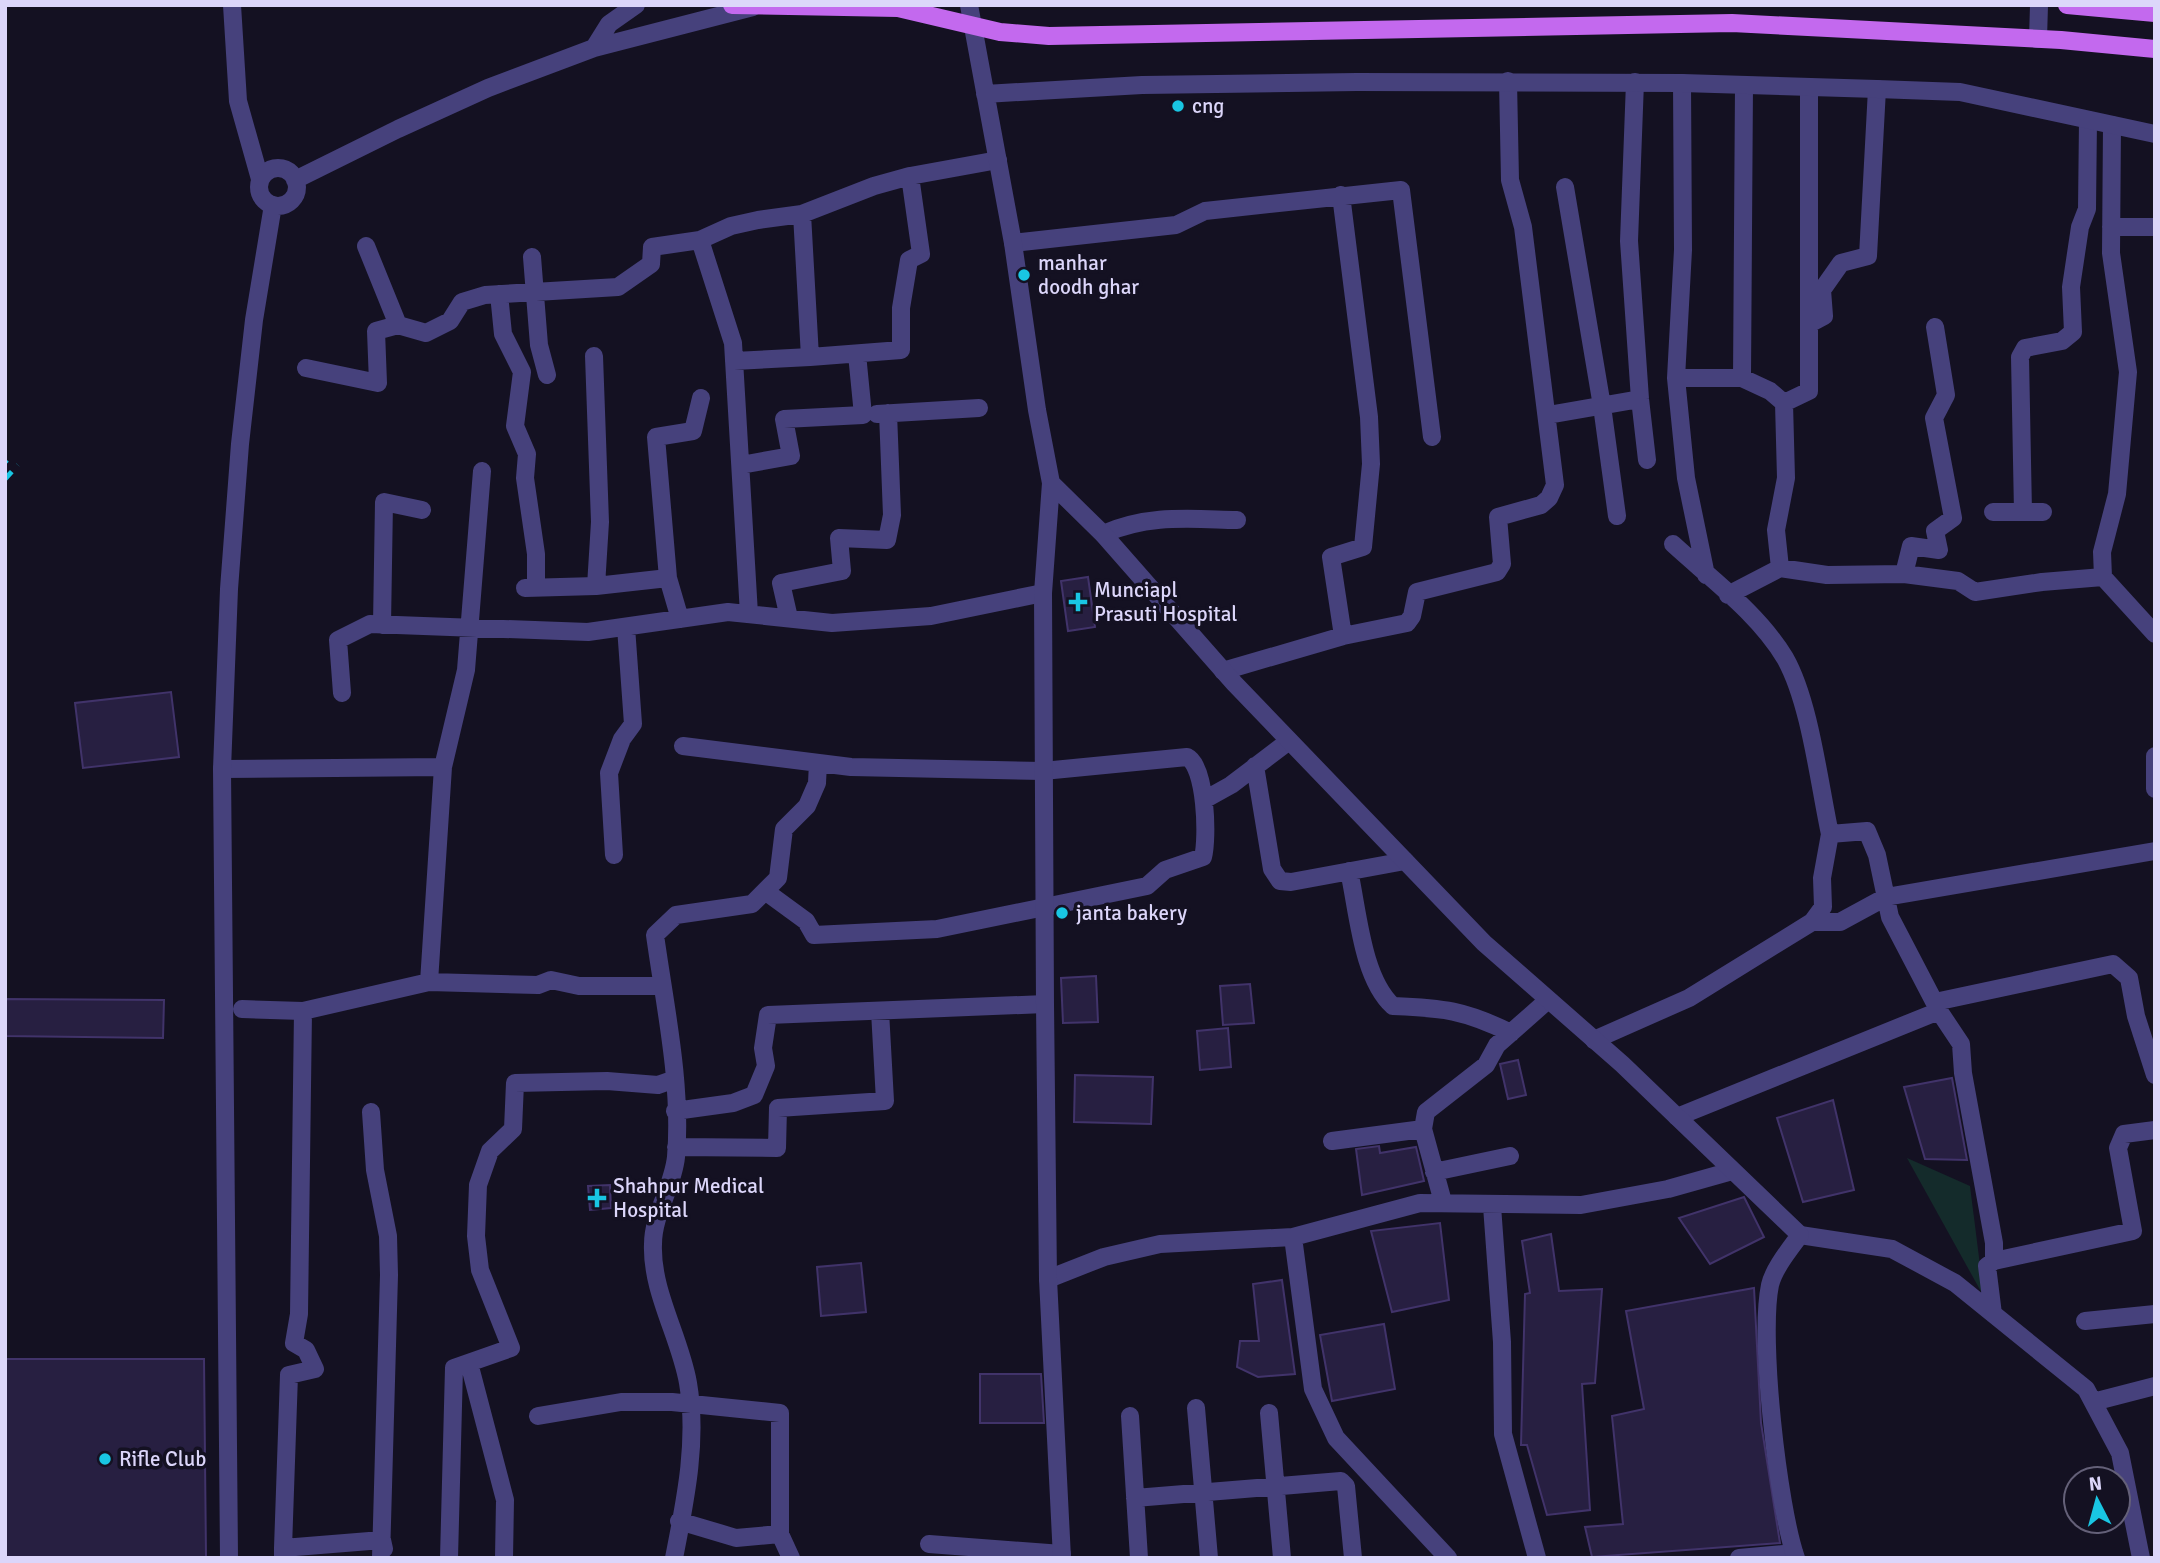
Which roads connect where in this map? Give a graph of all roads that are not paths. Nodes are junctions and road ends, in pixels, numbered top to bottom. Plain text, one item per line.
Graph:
1 (232, 5) edge
2 (636, 5) edge
3 (732, 5) edge
4 (969, 5) edge
5 (2039, 5) edge
6 (2067, 5) edge
7 (756, 6) edge
8 (2155, 13) edge
9 (973, 26) junction
10 (2038, 39) junction
11 (594, 48) junction
12 (2155, 49) edge
13 (1508, 81) junction
14 (1635, 82) junction
15 (1682, 83) junction
16 (1744, 85) junction
17 (1810, 87) junction
18 (1877, 89) junction
19 (985, 94) junction
20 (2088, 120) junction
21 (2112, 125) junction
22 (2155, 134) edge
23 (998, 160) junction
24 (910, 176) junction
25 (260, 179) junction
26 (295, 180) junction
27 (1565, 187) dead end
28 (1341, 195) junction
29 (272, 205) junction
30 (802, 214) junction
31 (2155, 226) edge
32 (2111, 227) junction
33 (699, 240) junction
34 (1013, 243) junction
35 (366, 246) dead end
36 (532, 257) dead end
37 (537, 291) junction
38 (499, 294) junction
39 (1809, 324) junction
40 (398, 325) junction
41 (1935, 327) dead end
42 (857, 354) junction
43 (594, 356) dead end
44 (810, 358) junction
45 (734, 361) junction
46 (306, 368) dead end
47 (547, 374) dead end
48 (1676, 378) junction
49 (1742, 378) junction
50 (701, 398) dead end
51 (1640, 399) junction
52 (1784, 403) junction
53 (1602, 406) junction
54 (979, 408) dead end
55 (888, 413) junction
56 (863, 415) junction
57 (1548, 415) junction
58 (1432, 437) dead end
59 (1647, 460) dead end
60 (741, 465) junction
61 (482, 471) dead end
62 (1051, 483) junction
63 (422, 510) dead end
64 (1993, 512) dead end
65 (2023, 512) junction
66 (2043, 512) dead end
67 (1617, 516) dead end
68 (1237, 520) dead end
69 (1103, 534) junction
70 (1673, 544) dead end
71 (1780, 568) junction
72 (1904, 574) junction
73 (1706, 575) junction
74 (2103, 577) junction
75 (668, 578) junction
76 (596, 586) junction
77 (1043, 593) junction
78 (1728, 595) junction
79 (749, 614) junction
80 (789, 618) junction
81 (680, 619) junction
82 (382, 625) junction
83 (626, 627) junction
84 (468, 629) junction
85 (2155, 635) edge
86 (1343, 636) junction
87 (1223, 671) junction
88 (342, 693) dead end
89 (1289, 741) junction
90 (683, 746) dead end
91 (2155, 756) edge
92 (818, 763) junction
93 (1255, 766) junction
94 (443, 767) junction
95 (222, 769) junction
96 (1043, 771) junction
97 (2155, 789) edge
98 (1204, 800) junction
99 (1830, 834) junction
100 (2155, 851) edge
101 (614, 855) dead end
102 (1405, 861) junction
103 (1349, 871) junction
104 (765, 891) junction
105 (1886, 897) junction
106 (1046, 905) junction
107 (1812, 922) junction
108 (429, 982) junction
109 (662, 986) junction
110 (1548, 1000) junction
111 (1045, 1004) junction
112 (1937, 1007) junction
113 (242, 1009) dead end
114 (303, 1011) junction
115 (880, 1011) junction
116 (1511, 1032) junction
117 (1594, 1040) junction
118 (2155, 1075) edge
119 (674, 1079) junction
120 (675, 1111) junction
121 (371, 1112) dead end
122 (1677, 1117) junction
123 (1423, 1129) junction
124 (2155, 1130) edge
125 (1332, 1141) dead end
126 (676, 1147) junction
127 (1510, 1156) dead end
128 (1732, 1171) junction
129 (1434, 1172) junction
130 (1443, 1202) junction
131 (1492, 1206) junction
132 (1800, 1235) junction
133 (1293, 1237) junction
134 (1994, 1261) junction
135 (1048, 1279) junction
136 (1993, 1314) junction
137 (2155, 1314) edge
138 (2085, 1321) dead end
139 (469, 1363) junction
140 (2155, 1386) edge
141 (2093, 1402) junction
142 (690, 1403) junction
143 (1196, 1408) dead end
144 (1269, 1413) dead end
145 (538, 1416) dead end
146 (1130, 1416) dead end
147 (1276, 1486) junction
148 (1204, 1492) junction
149 (1135, 1498) junction
150 (679, 1521) junction
151 (780, 1534) junction
152 (929, 1544) dead end
153 (348, 1550) edge
154 (383, 1552) edge
155 (283, 1553) edge
156 (1795, 1555) edge
157 (1062, 1556) edge
158 (229, 1558) edge
159 (449, 1558) edge
160 (504, 1558) edge
161 (674, 1558) edge
162 (792, 1558) edge
163 (1139, 1558) edge
164 (1209, 1558) edge
165 (1282, 1558) edge
166 (1353, 1558) edge
167 (1448, 1558) edge
168 (1537, 1558) edge
169 (1739, 1558) edge
170 (2141, 1558) edge

1 - 25 street
2 - 11 street
3 - 7 main road
4 - 9 street
5 - 10 street
6 - 8 main road
7 - 9 main road
7 - 11 street
9 - 10 main road
9 - 19 street
10 - 12 main road
11 - 26 street
13 - 14 street
13 - 19 street
13 - 57 street
14 - 15 street
14 - 51 street
15 - 16 street
15 - 48 street
16 - 17 street
16 - 49 street
17 - 18 street
17 - 39 street
18 - 20 street
18 - 39 street
19 - 23 street
20 - 21 street
20 - 65 street
21 - 22 street
21 - 32 street
23 - 24 street
23 - 34 street
24 - 30 street
24 - 42 street
25 - 26 street
25 - 29 street
26 - 29 street
27 - 53 street
28 - 34 street
28 - 58 street
28 - 86 street
29 - 95 street
30 - 33 street
30 - 44 street
31 - 32 street
32 - 74 street
33 - 37 street
33 - 45 street
34 - 62 street
35 - 40 street
36 - 37 street
37 - 38 street
37 - 47 street
38 - 40 street
38 - 76 street
39 - 52 street
40 - 46 street
41 - 72 street
42 - 44 street
42 - 56 street
43 - 76 street
44 - 45 street
45 - 60 street
48 - 49 street
48 - 73 street
49 - 52 street
50 - 75 street
51 - 53 street
51 - 59 street
52 - 71 street
53 - 57 street
53 - 67 street
54 - 55 street
55 - 56 street
55 - 80 street
56 - 60 street
57 - 86 street
60 - 79 street
61 - 84 street
62 - 69 street
62 - 77 street
63 - 82 street
64 - 65 street
65 - 66 street
68 - 69 street
69 - 87 street
70 - 73 street
71 - 72 street
71 - 78 street
72 - 74 street
73 - 78 street
74 - 85 street
75 - 76 street
75 - 81 street
77 - 80 street
77 - 96 street
78 - 99 street
79 - 80 street
79 - 81 street
81 - 83 street
82 - 84 street
82 - 88 street
83 - 84 street
83 - 101 street
84 - 94 street
86 - 87 street
87 - 89 street
89 - 93 street
89 - 102 street
90 - 92 street
91 - 97 street
92 - 96 street
92 - 104 street
93 - 98 street
93 - 103 street
94 - 95 street
94 - 108 street
95 - 158 street
96 - 98 street
96 - 106 street
98 - 106 street
99 - 105 street
99 - 107 street
100 - 105 street
102 - 103 street
102 - 110 street
103 - 116 street
104 - 106 street
104 - 109 street
105 - 107 street
105 - 112 street
106 - 111 street
107 - 117 street
108 - 109 street
108 - 114 street
109 - 119 street
110 - 116 street
110 - 117 street
111 - 115 street
111 - 135 street
112 - 118 street
112 - 122 street
112 - 134 street
113 - 114 street
114 - 155 street
115 - 120 street
115 - 126 street
116 - 123 street
117 - 122 street
119 - 120 street
119 - 139 street
120 - 126 street
121 - 154 street
122 - 128 street
123 - 125 street
123 - 129 street
124 - 134 street
126 - 142 street
127 - 129 street
128 - 131 street
128 - 132 street
129 - 130 street
130 - 131 street
130 - 133 street
131 - 168 street
132 - 136 street
132 - 156 street
133 - 135 street
133 - 167 street
134 - 136 street
135 - 157 street
136 - 141 street
137 - 138 street
139 - 159 street
139 - 160 street
140 - 141 street
141 - 170 street
142 - 145 street
142 - 150 street
142 - 151 street
143 - 148 street
144 - 147 street
146 - 149 street
147 - 148 street
147 - 165 street
147 - 166 street
148 - 149 street
148 - 164 street
149 - 163 street
150 - 151 street
150 - 161 street
151 - 162 street
152 - 157 street
153 - 154 street
153 - 155 street
156 - 169 street

